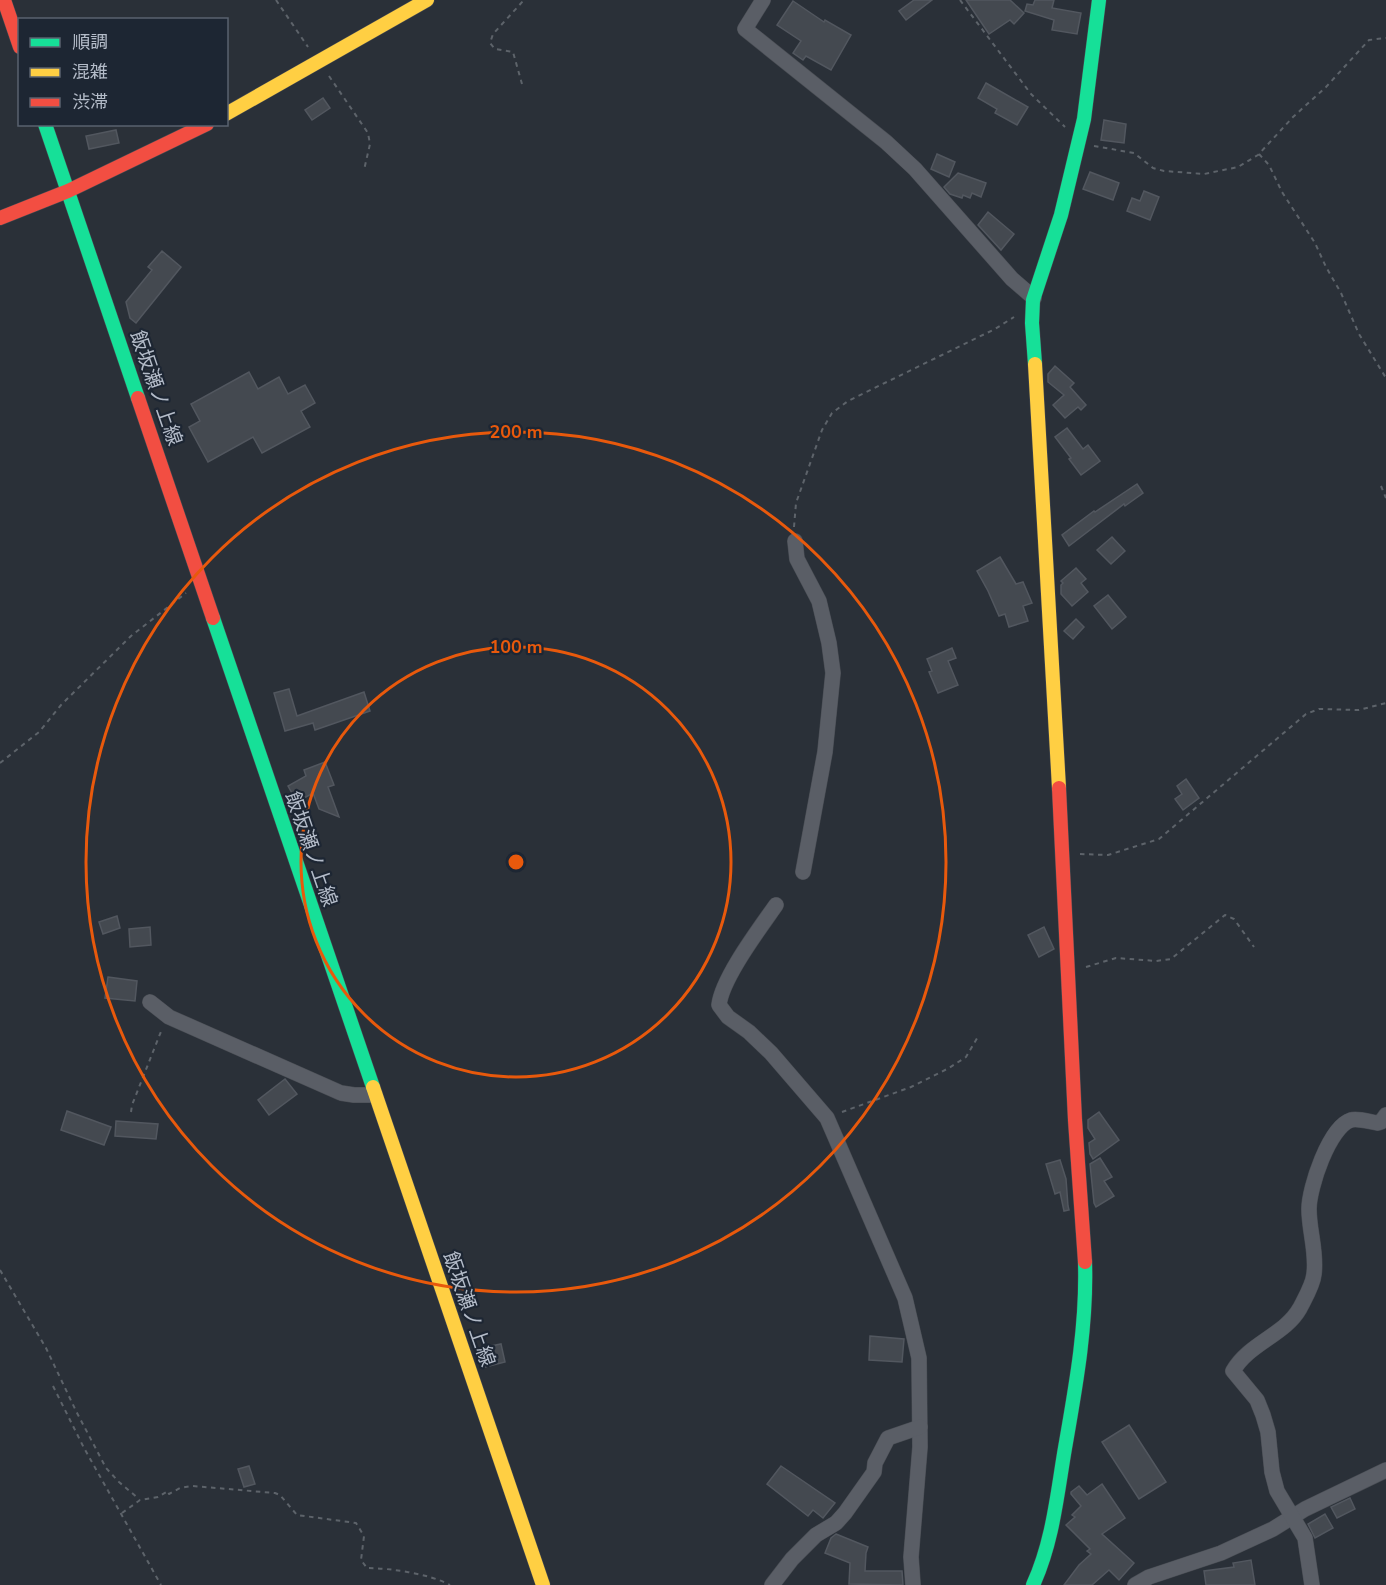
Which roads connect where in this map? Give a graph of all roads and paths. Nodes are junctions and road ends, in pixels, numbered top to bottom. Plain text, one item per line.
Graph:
1 (4, 0) edge
2 (276, 0) edge
3 (427, 0) edge
4 (524, 0) edge
5 (763, 0) edge
6 (960, 0) edge
7 (1099, 0) edge
8 (1386, 38) edge
9 (18, 41) edge
10 (318, 62) junction
11 (522, 84) dead end
12 (228, 113) edge
13 (46, 126) edge
14 (203, 126) edge
15 (1079, 139) junction
16 (1259, 154) junction
17 (364, 170) dead end
18 (68, 191) junction
19 (0, 218) edge
20 (1033, 304) junction
21 (1386, 378) edge
22 (1381, 486) dead end
23 (1386, 498) edge
24 (795, 541) joint
25 (201, 584) junction
26 (1386, 703) edge
27 (0, 763) edge
28 (1064, 854) junction
29 (803, 872) dead end
30 (776, 905) dead end
31 (1254, 947) dead end
32 (1068, 971) junction
33 (150, 1002) dead end
34 (168, 1016) junction
35 (980, 1035) dead end
36 (375, 1095) junction
37 (131, 1112) dead end
38 (1386, 1115) edge
39 (827, 1118) junction
40 (0, 1270) edge
41 (53, 1386) dead end
42 (920, 1427) junction
43 (1386, 1470) edge
44 (140, 1500) junction
45 (122, 1513) junction
46 (1292, 1518) junction
47 (161, 1585) edge
48 (450, 1585) edge
49 (543, 1585) edge
50 (772, 1585) edge
51 (913, 1585) edge
52 (1033, 1585) edge
53 (1135, 1585) edge
54 (1312, 1585) edge

1 - 9 street
2 - 10 path
3 - 10 street
4 - 11 path
5 - 20 street
6 - 15 path
7 - 15 street
8 - 16 path
10 - 12 street
10 - 17 path
13 - 18 street, 飯坂瀬ノ上線
14 - 18 street
15 - 16 path
15 - 20 street
16 - 21 path
18 - 19 street
18 - 25 street, 飯坂瀬ノ上線
20 - 24 path
20 - 28 street
22 - 23 path
24 - 29 street
25 - 27 path
25 - 36 street, 飯坂瀬ノ上線
26 - 28 path
28 - 32 street
30 - 39 street
31 - 32 path
32 - 52 street
33 - 34 street
34 - 36 street
34 - 37 path
35 - 39 path
36 - 49 street, 飯坂瀬ノ上線
38 - 46 street
39 - 42 street
40 - 44 path
41 - 45 path
42 - 50 street
42 - 51 street
43 - 46 street
44 - 45 path
44 - 48 path
45 - 47 path
46 - 53 street
46 - 54 street

